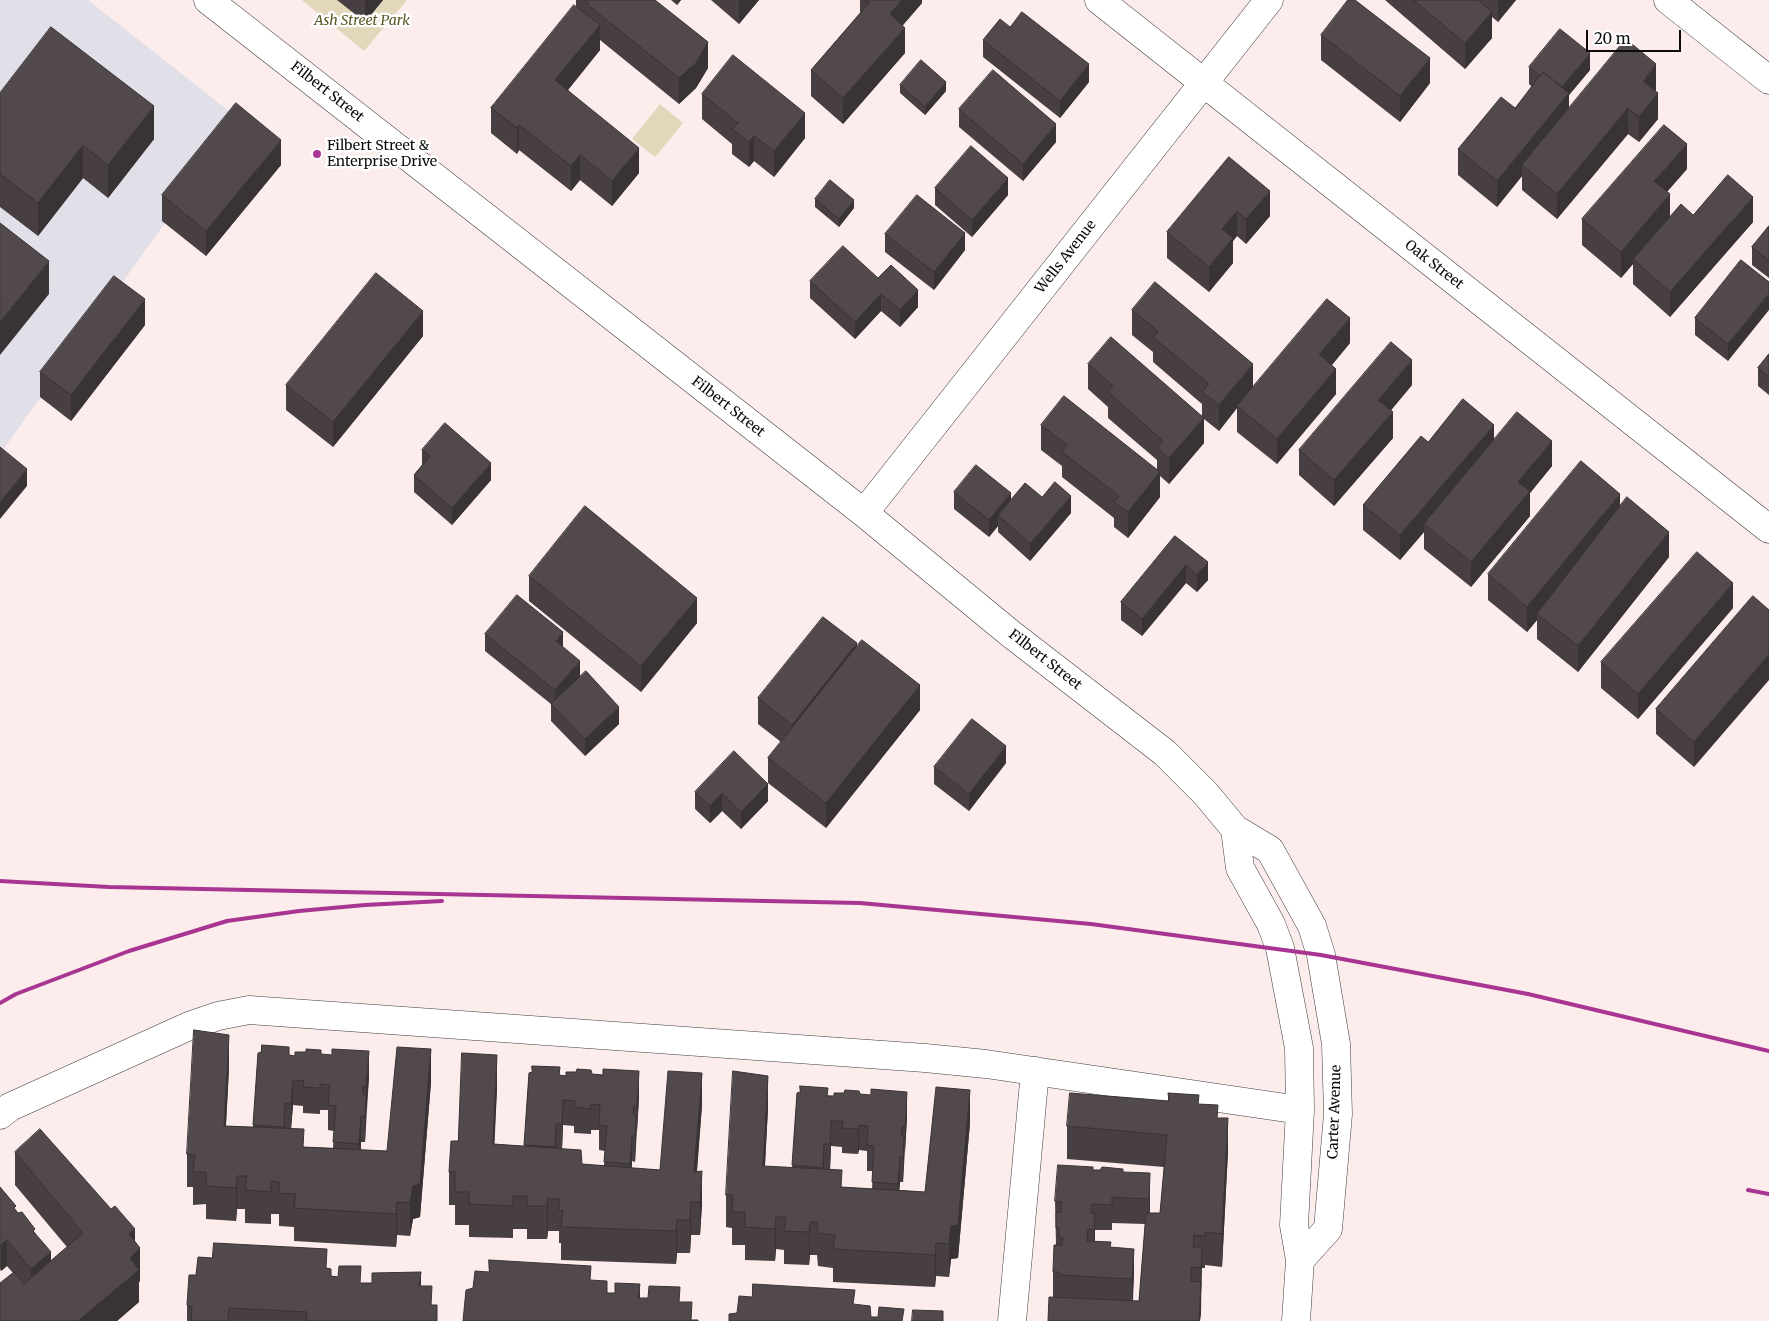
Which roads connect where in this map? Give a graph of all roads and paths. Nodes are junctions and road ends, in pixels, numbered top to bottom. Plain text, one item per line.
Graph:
1 (208, 0) edge
2 (1099, 0) edge
3 (1269, 0) edge
4 (1668, 0) edge
5 (228, 10) edge
6 (1769, 80) edge
7 (1203, 82) junction
8 (864, 514) junction
9 (1769, 529) edge
10 (1235, 829) junction
11 (1321, 955) joint
12 (1035, 1071) junction
13 (1300, 1110) junction
14 (0, 1115) edge
15 (1300, 1260) junction
16 (1012, 1321) edge
17 (1296, 1321) edge

1 - 5 street, Filbert Street
2 - 7 street, Oak Street
3 - 7 street, Wells Avenue
4 - 6 street
5 - 8 street, Filbert Street
7 - 8 street, Wells Avenue
7 - 9 street, Oak Street
8 - 10 street, Filbert Street
10 - 11 street, Filbert Street
10 - 13 street
11 - 15 street, Carter Avenue
12 - 13 street
12 - 14 street
12 - 16 street
13 - 15 street
15 - 17 street

